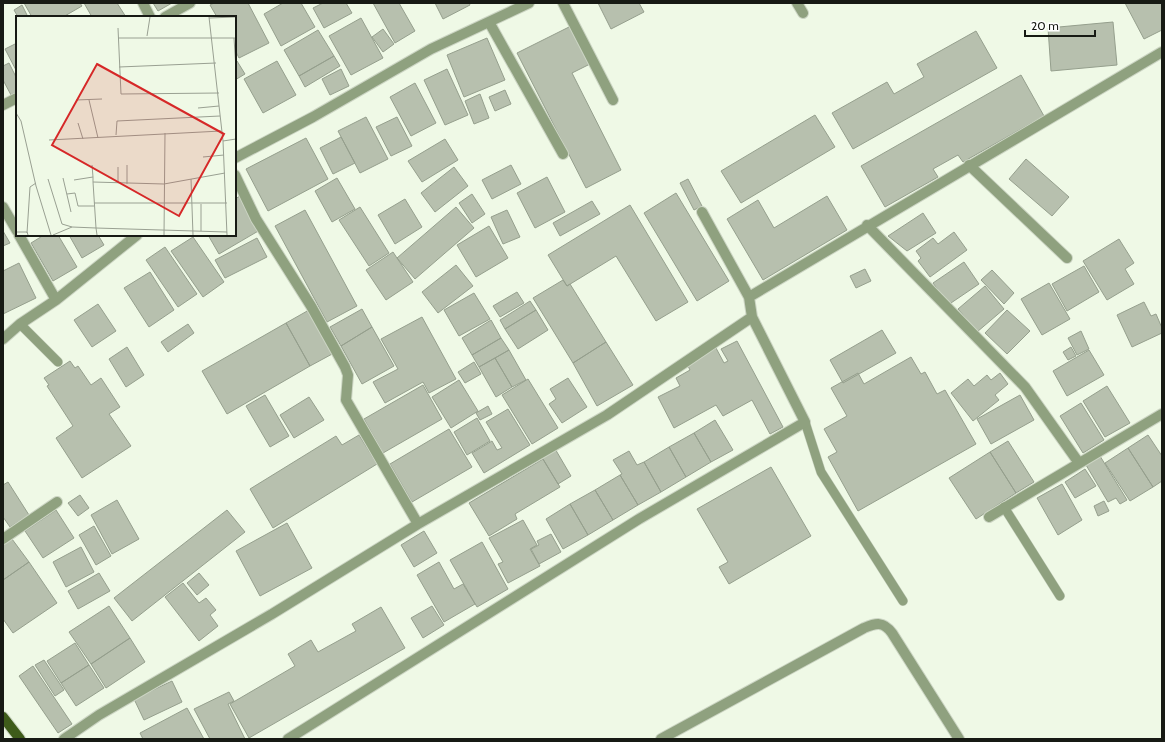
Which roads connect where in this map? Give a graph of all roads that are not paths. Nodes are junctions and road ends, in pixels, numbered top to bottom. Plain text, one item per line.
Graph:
1 (142, 3) edge
2 (190, 3) edge
3 (529, 3) edge
4 (563, 3) edge
5 (797, 3) edge
6 (803, 13) dead end
7 (149, 16) edge
8 (167, 16) edge
9 (489, 22) junction
10 (1162, 52) edge
11 (16, 99) edge
12 (613, 100) dead end
13 (3, 106) edge
14 (563, 154) dead end
15 (236, 157) edge
16 (969, 165) junction
17 (236, 177) edge
18 (3, 207) edge
19 (702, 212) dead end
20 (867, 225) junction
21 (16, 229) edge
22 (20, 236) edge
23 (136, 236) edge
24 (1067, 258) dead end
25 (749, 297) junction
26 (56, 300) junction
27 (752, 317) junction
28 (20, 324) junction
29 (3, 339) edge
30 (58, 362) dead end
31 (1162, 414) edge
32 (805, 422) junction
33 (1079, 463) junction
34 (58, 502) dead end
35 (1004, 507) junction
36 (989, 517) dead end
37 (418, 524) junction
38 (3, 539) edge
39 (1060, 596) dead end
40 (903, 601) dead end
41 (3, 717) edge
42 (20, 739) edge
43 (64, 739) edge
44 (288, 739) edge
45 (661, 739) edge
46 (959, 739) edge

1 - 7 street
2 - 8 street
3 - 9 street
4 - 12 street
5 - 6 street
9 - 14 street
9 - 15 street
10 - 16 street
11 - 13 street
16 - 20 street
16 - 24 street
17 - 37 street
18 - 21 street
19 - 25 street
20 - 25 street
20 - 33 street
22 - 26 street
23 - 26 street
25 - 27 street
26 - 28 street
27 - 32 street
27 - 37 street
28 - 29 street
28 - 30 lane
31 - 33 street
32 - 40 lane
32 - 44 street
33 - 35 street
34 - 38 street
35 - 36 street
35 - 39 lane
37 - 43 street
41 - 42 main road
45 - 46 street

